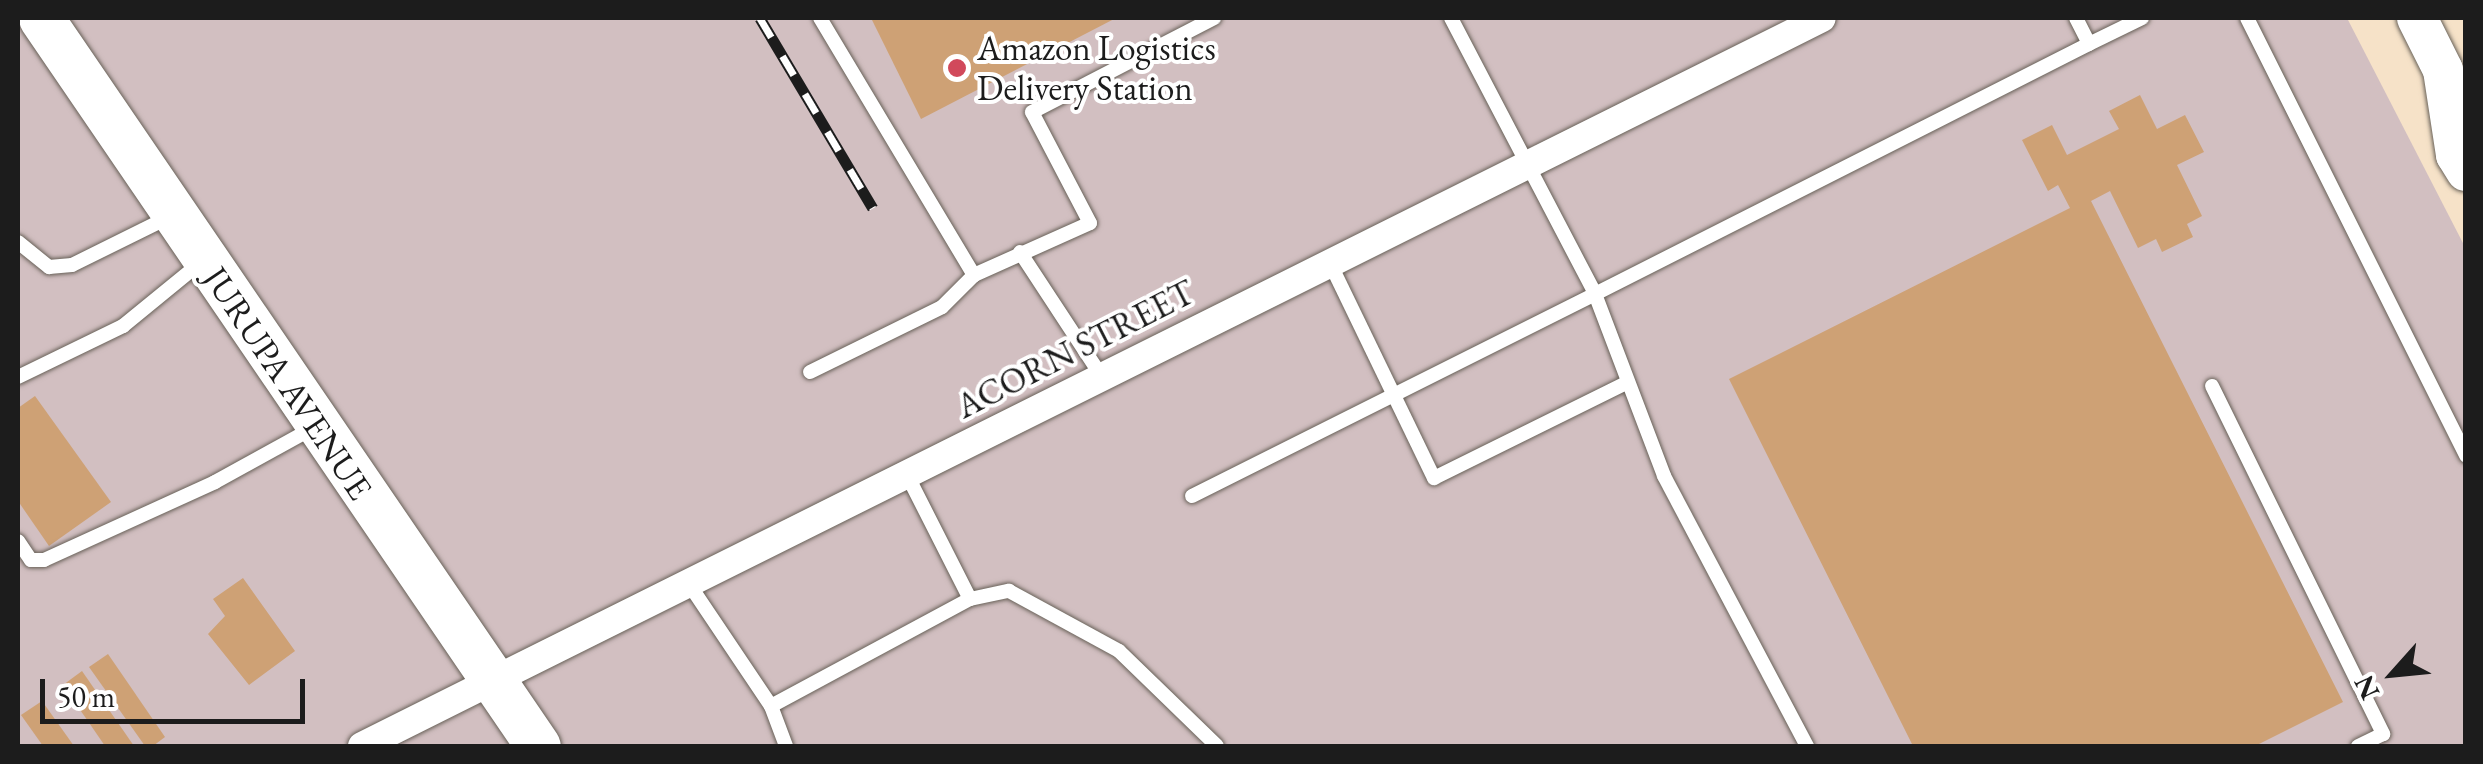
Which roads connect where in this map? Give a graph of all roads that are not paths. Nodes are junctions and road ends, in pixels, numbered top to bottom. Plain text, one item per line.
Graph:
1 (41, 18) edge
2 (820, 18) edge
3 (1214, 18) edge
4 (1450, 18) edge
5 (1822, 18) edge
6 (2076, 18) edge
7 (2142, 18) edge
8 (2247, 18) edge
9 (2418, 18) edge
10 (2088, 44) junction
11 (2454, 79) edge
12 (1526, 165) junction
13 (2466, 172) edge
14 (174, 214) junction
15 (18, 242) edge
16 (1020, 252) junction
17 (204, 260) junction
18 (1330, 263) junction
19 (974, 275) junction
20 (1595, 294) junction
21 (810, 372) dead end
22 (18, 376) edge
23 (1102, 377) junction
24 (1628, 382) junction
25 (2212, 386) dead end
26 (1394, 396) junction
27 (316, 426) junction
28 (2466, 456) edge
29 (907, 475) junction
30 (1192, 496) dead end
31 (18, 540) edge
32 (688, 584) junction
33 (970, 599) junction
34 (490, 684) junction
35 (771, 706) junction
36 (2385, 740) edge
37 (362, 746) edge
38 (538, 746) edge
39 (786, 746) edge
40 (1217, 746) edge
41 (1807, 746) edge
42 (2358, 746) edge

1 - 14 main road, JURUPA AVENUE
2 - 19 lane
3 - 16 lane
4 - 12 lane
5 - 12 street, ACORN STREET
6 - 10 lane
7 - 10 lane
8 - 28 lane
9 - 11 main road
10 - 20 lane
11 - 13 main road
12 - 18 street, ACORN STREET
12 - 20 lane
14 - 15 lane
14 - 17 main road, JURUPA AVENUE
16 - 19 lane
16 - 23 lane
17 - 22 lane
17 - 27 main road, JURUPA AVENUE
18 - 23 street, ACORN STREET
18 - 26 lane
19 - 21 lane
20 - 24 lane
20 - 26 lane
23 - 29 street, ACORN STREET
24 - 26 lane
24 - 41 lane
25 - 36 lane
26 - 30 lane
27 - 31 lane
27 - 34 main road, JURUPA AVENUE
29 - 32 street, ACORN STREET
29 - 33 lane
32 - 34 street, ACORN STREET
32 - 35 lane
33 - 35 lane
33 - 40 lane
34 - 37 street, ACORN STREET
34 - 38 main road, JURUPA AVENUE
35 - 39 lane
36 - 42 lane

